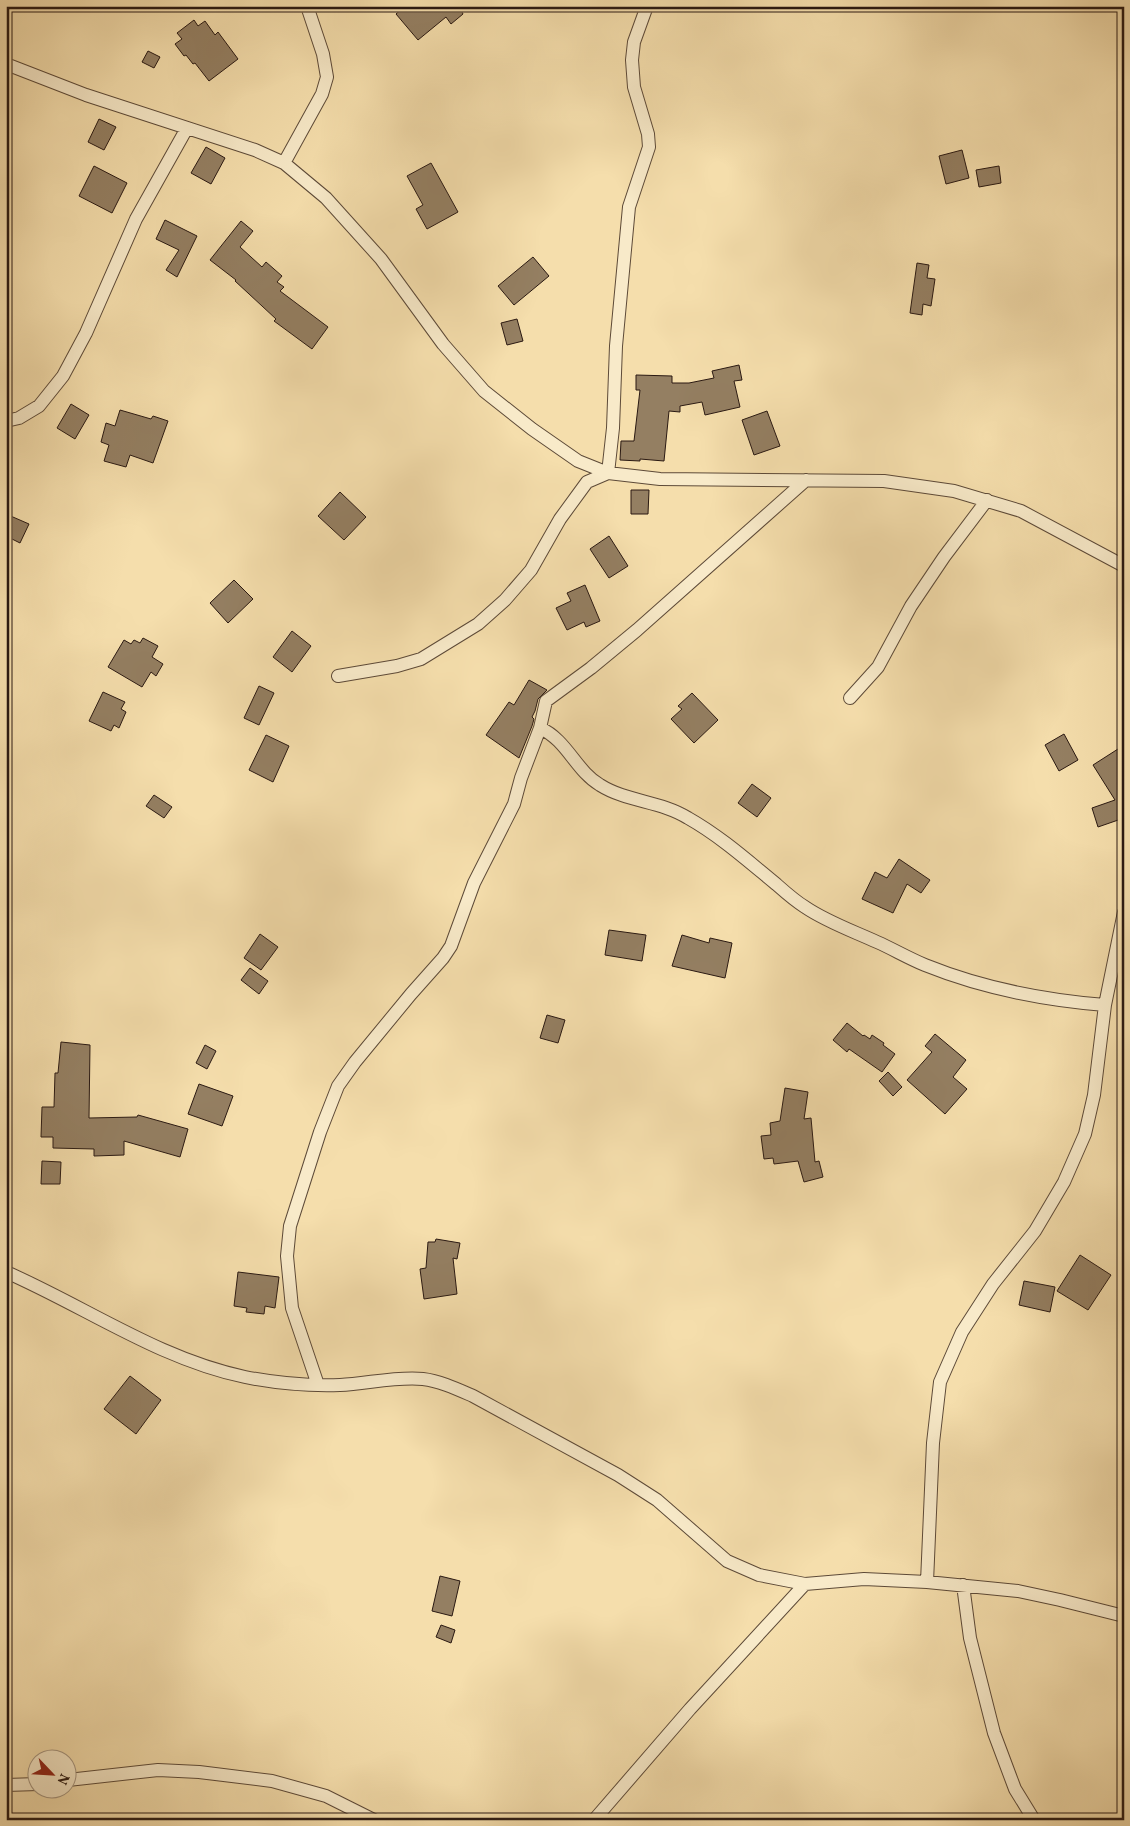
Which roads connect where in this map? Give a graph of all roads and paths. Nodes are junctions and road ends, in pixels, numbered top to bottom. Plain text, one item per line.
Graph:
1 (308, 6) edge
2 (647, 6) edge
3 (6, 64) edge
4 (187, 128) junction
5 (284, 162) junction
6 (6, 421) edge
7 (608, 473) junction
8 (806, 480) junction
9 (988, 500) junction
10 (1124, 566) edge
11 (338, 676) dead end
12 (850, 698) dead end
13 (540, 728) junction
14 (1124, 912) edge
15 (1105, 1005) junction
16 (6, 1272) edge
17 (318, 1385) junction
18 (927, 1582) junction
19 (805, 1584) junction
20 (962, 1586) junction
21 (1124, 1616) edge
22 (78, 1779) edge
23 (28, 1784) edge
24 (6, 1785) edge
25 (374, 1820) edge
26 (594, 1820) edge
27 (1034, 1820) edge

1 - 5 street
2 - 7 street
3 - 4 street
4 - 5 street
4 - 6 street
5 - 7 street
7 - 8 street
7 - 11 street
8 - 9 street
8 - 13 street
9 - 10 street
9 - 12 street
13 - 15 street
13 - 17 street
14 - 15 street
15 - 18 street
16 - 17 street
17 - 19 street
18 - 19 street
18 - 20 street
19 - 26 street
20 - 21 street
20 - 27 street
22 - 25 street
23 - 24 street

